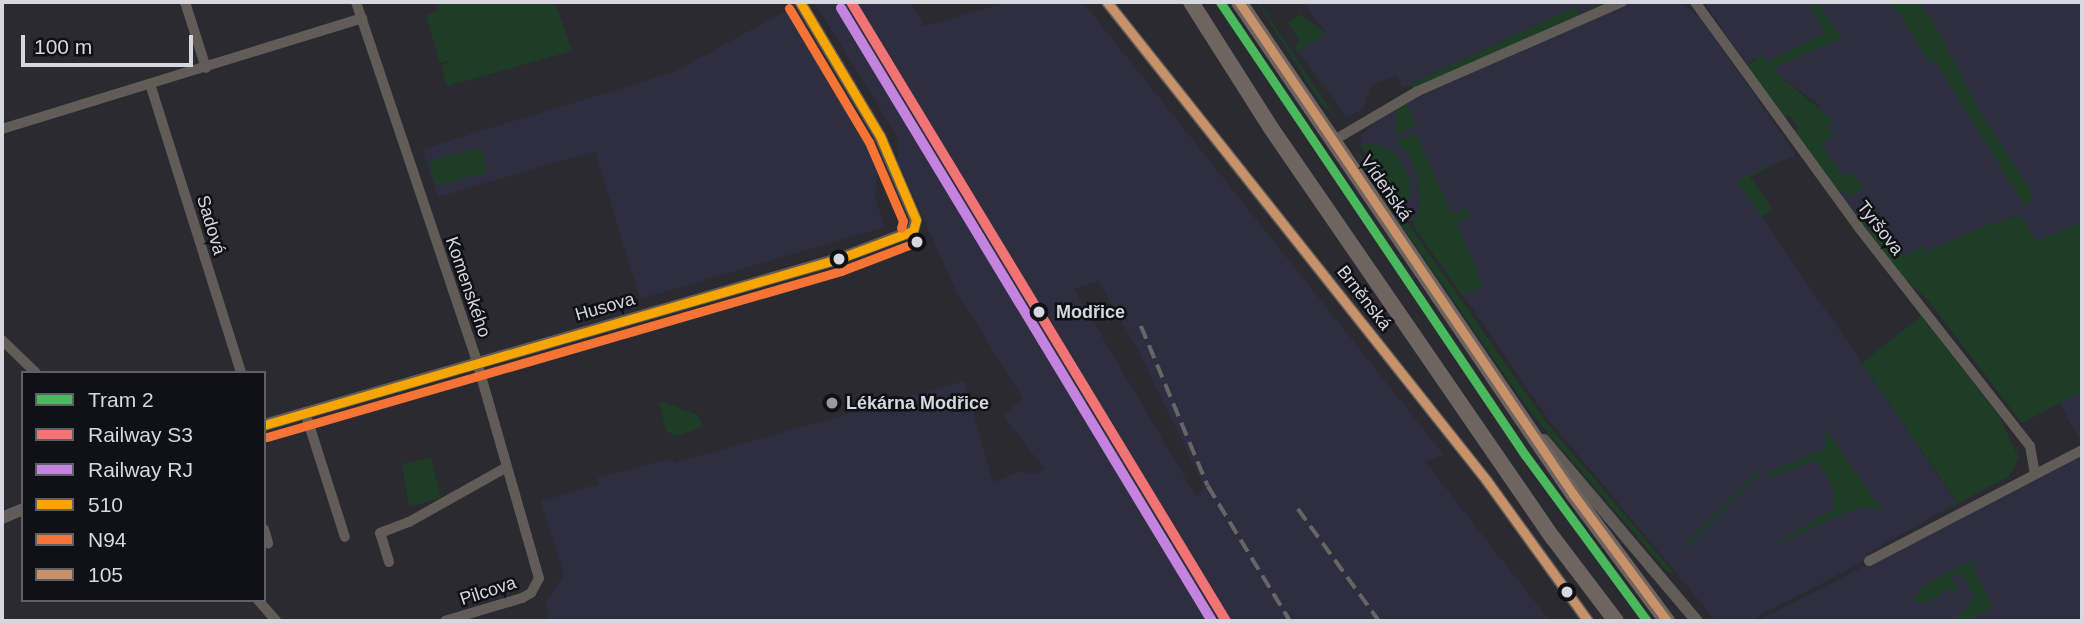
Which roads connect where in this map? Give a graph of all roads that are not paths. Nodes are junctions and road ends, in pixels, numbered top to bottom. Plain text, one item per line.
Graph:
1 (186, 2) edge
2 (356, 2) edge
3 (800, 2) edge
4 (1107, 2) edge
5 (1191, 2) edge
6 (1239, 2) edge
7 (1622, 2) edge
8 (1695, 2) edge
9 (362, 18) junction
10 (206, 68) junction
11 (151, 87) junction
12 (2, 129) edge
13 (1331, 142) junction
14 (2, 340) edge
15 (477, 362) junction
16 (34, 371) edge
17 (240, 371) edge
18 (1505, 393) junction
19 (305, 412) junction
20 (266, 424) edge
21 (2082, 450) edge
22 (507, 467) junction
23 (2035, 474) junction
24 (21, 510) edge
25 (2, 518) edge
26 (266, 536) edge
27 (345, 537) dead end
28 (268, 542) dead end
29 (1869, 561) dead end
30 (389, 562) dead end
31 (537, 586) joint
32 (260, 602) edge
33 (276, 621) edge
34 (445, 621) edge
35 (1588, 621) edge
36 (1616, 621) edge
37 (1667, 621) edge
38 (1697, 621) edge

1 - 10 street
2 - 9 street, Komenského
3 - 15 street, Husova
4 - 35 street, Brněnská
5 - 36 highway
6 - 13 highway, Vídeňská
7 - 13 street
8 - 23 street, Tyršova
9 - 10 street
9 - 15 street, Komenského
10 - 11 street
11 - 12 street
11 - 17 street, Sadová
13 - 18 highway, Vídeňská
14 - 16 street
15 - 19 street, Husova
15 - 22 street, Komenského
18 - 37 highway, Vídeňská
18 - 38 street, Vídeňská
19 - 20 street, Husova
19 - 27 street
21 - 23 street
22 - 30 street
22 - 31 street, Komenského
23 - 29 street
24 - 25 street
26 - 28 street
31 - 34 street, Pilcova
32 - 33 street

